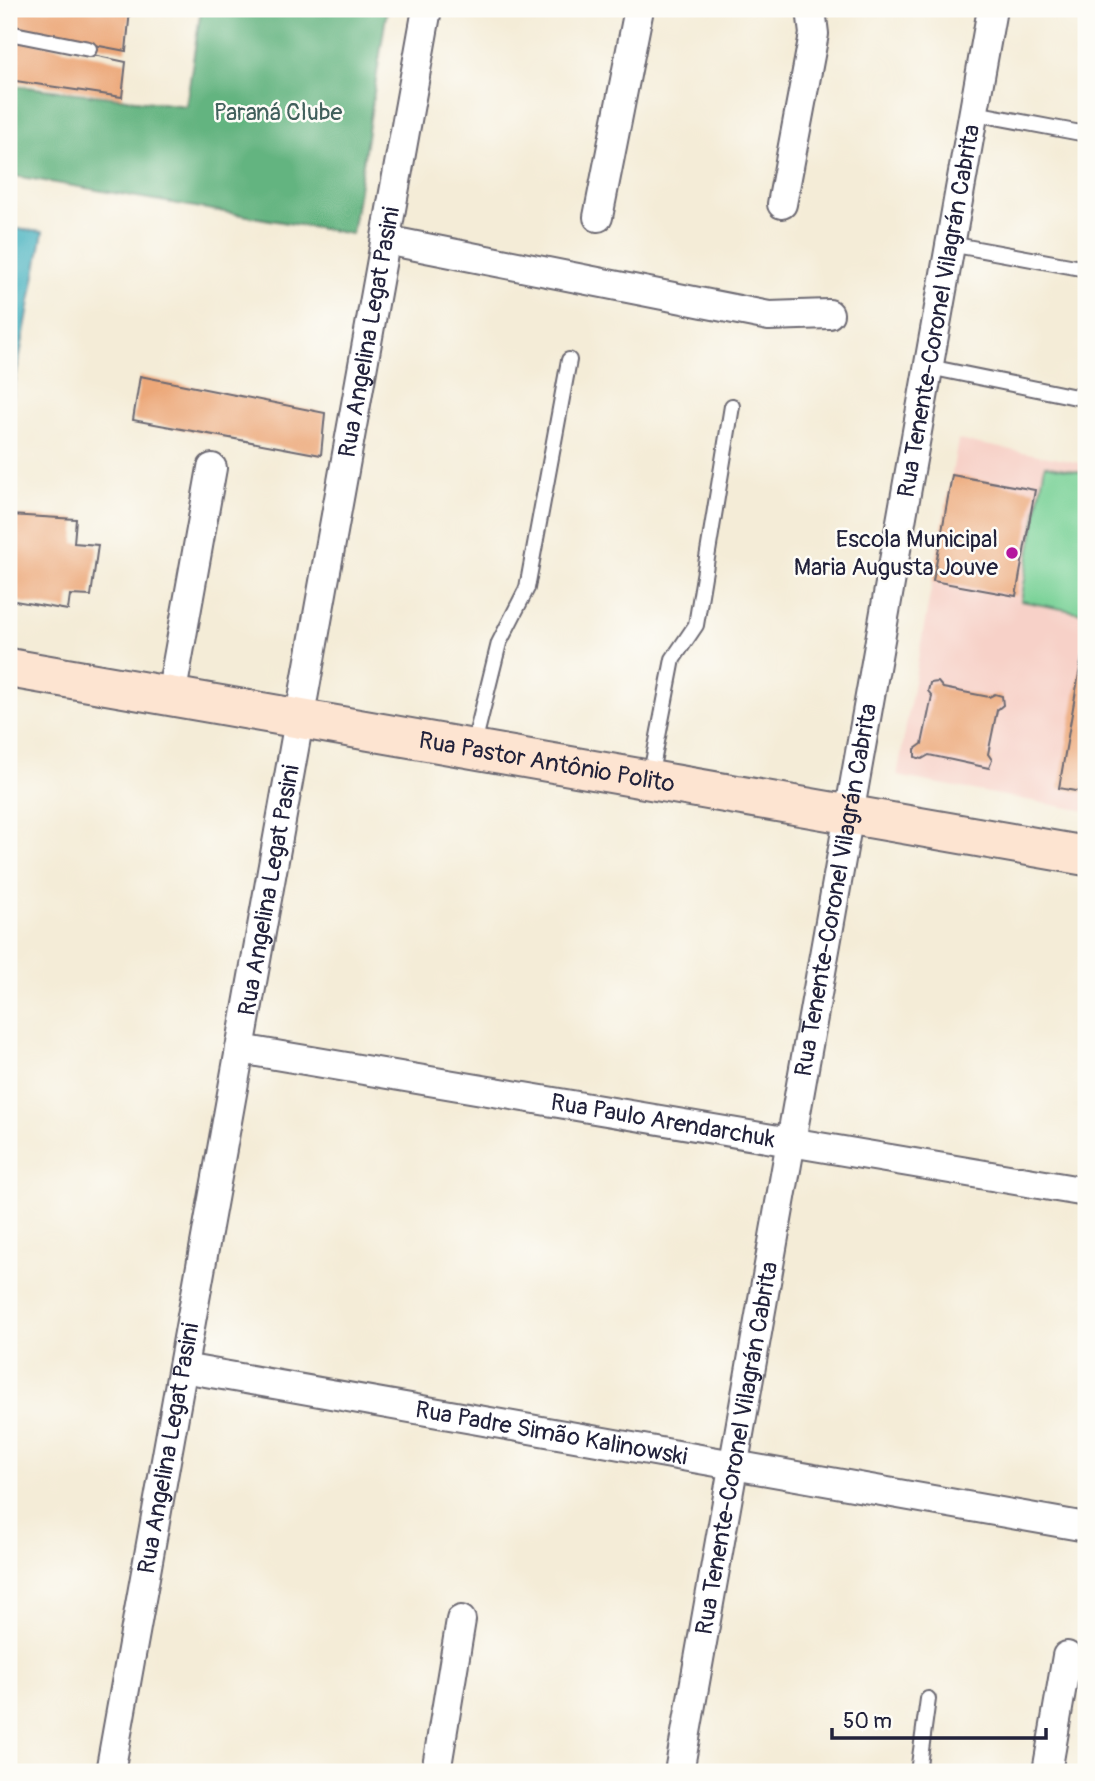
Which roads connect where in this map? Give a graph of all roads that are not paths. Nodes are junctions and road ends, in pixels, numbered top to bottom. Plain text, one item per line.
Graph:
1 (427, 9) edge
2 (639, 9) edge
3 (811, 9) edge
4 (992, 9) edge
5 (9, 33) edge
6 (89, 49) dead end
7 (974, 113) junction
8 (1086, 134) edge
9 (782, 204) dead end
10 (598, 217) dead end
11 (386, 240) junction
12 (950, 244) junction
13 (1086, 270) edge
14 (829, 314) dead end
15 (569, 360) dead end
16 (929, 368) junction
17 (1086, 399) edge
18 (732, 406) dead end
19 (212, 468) dead end
20 (9, 668) edge
21 (171, 697) junction
22 (300, 719) junction
23 (472, 749) junction
24 (649, 780) junction
25 (849, 815) junction
26 (1086, 856) edge
27 (240, 1049) junction
28 (791, 1142) junction
29 (1086, 1192) edge
30 (183, 1367) junction
31 (734, 1465) junction
32 (1086, 1527) edge
33 (461, 1620) dead end
34 (1067, 1656) dead end
35 (928, 1699) dead end
36 (110, 1772) edge
37 (436, 1772) edge
38 (679, 1772) edge
39 (918, 1772) edge
40 (1047, 1772) edge

1 - 11 street, Rua Angelina Legat Pasini
2 - 10 street
3 - 9 street
4 - 7 street, Rua Tenente-Coronel Vilagrán Cabrita
5 - 6 lane
7 - 8 lane
7 - 12 street, Rua Tenente-Coronel Vilagrán Cabrita
11 - 14 street
11 - 22 street, Rua Angelina Legat Pasini
12 - 13 lane
12 - 16 street, Rua Tenente-Coronel Vilagrán Cabrita
15 - 23 lane
16 - 17 lane
16 - 25 street, Rua Tenente-Coronel Vilagrán Cabrita
18 - 24 lane
19 - 21 street
20 - 21 main road, Rua Pastor Antônio Polito
21 - 22 main road, Rua Pastor Antônio Polito
22 - 23 main road, Rua Pastor Antônio Polito
22 - 27 street, Rua Angelina Legat Pasini
23 - 24 main road, Rua Pastor Antônio Polito
24 - 25 main road, Rua Pastor Antônio Polito
25 - 26 main road, Rua Pastor Antônio Polito
25 - 28 street, Rua Tenente-Coronel Vilagrán Cabrita
27 - 28 street, Rua Paulo Arendarchuk
27 - 30 street, Rua Angelina Legat Pasini
28 - 29 street, Rua Paulo Arendarchuk
28 - 31 street, Rua Tenente-Coronel Vilagrán Cabrita
30 - 31 street, Rua Padre Simão Kalinowski
30 - 36 street, Rua Angelina Legat Pasini
31 - 32 street, Rua Padre Simão Kalinowski
31 - 38 street, Rua Tenente-Coronel Vilagrán Cabrita
33 - 37 street
34 - 40 street
35 - 39 lane

